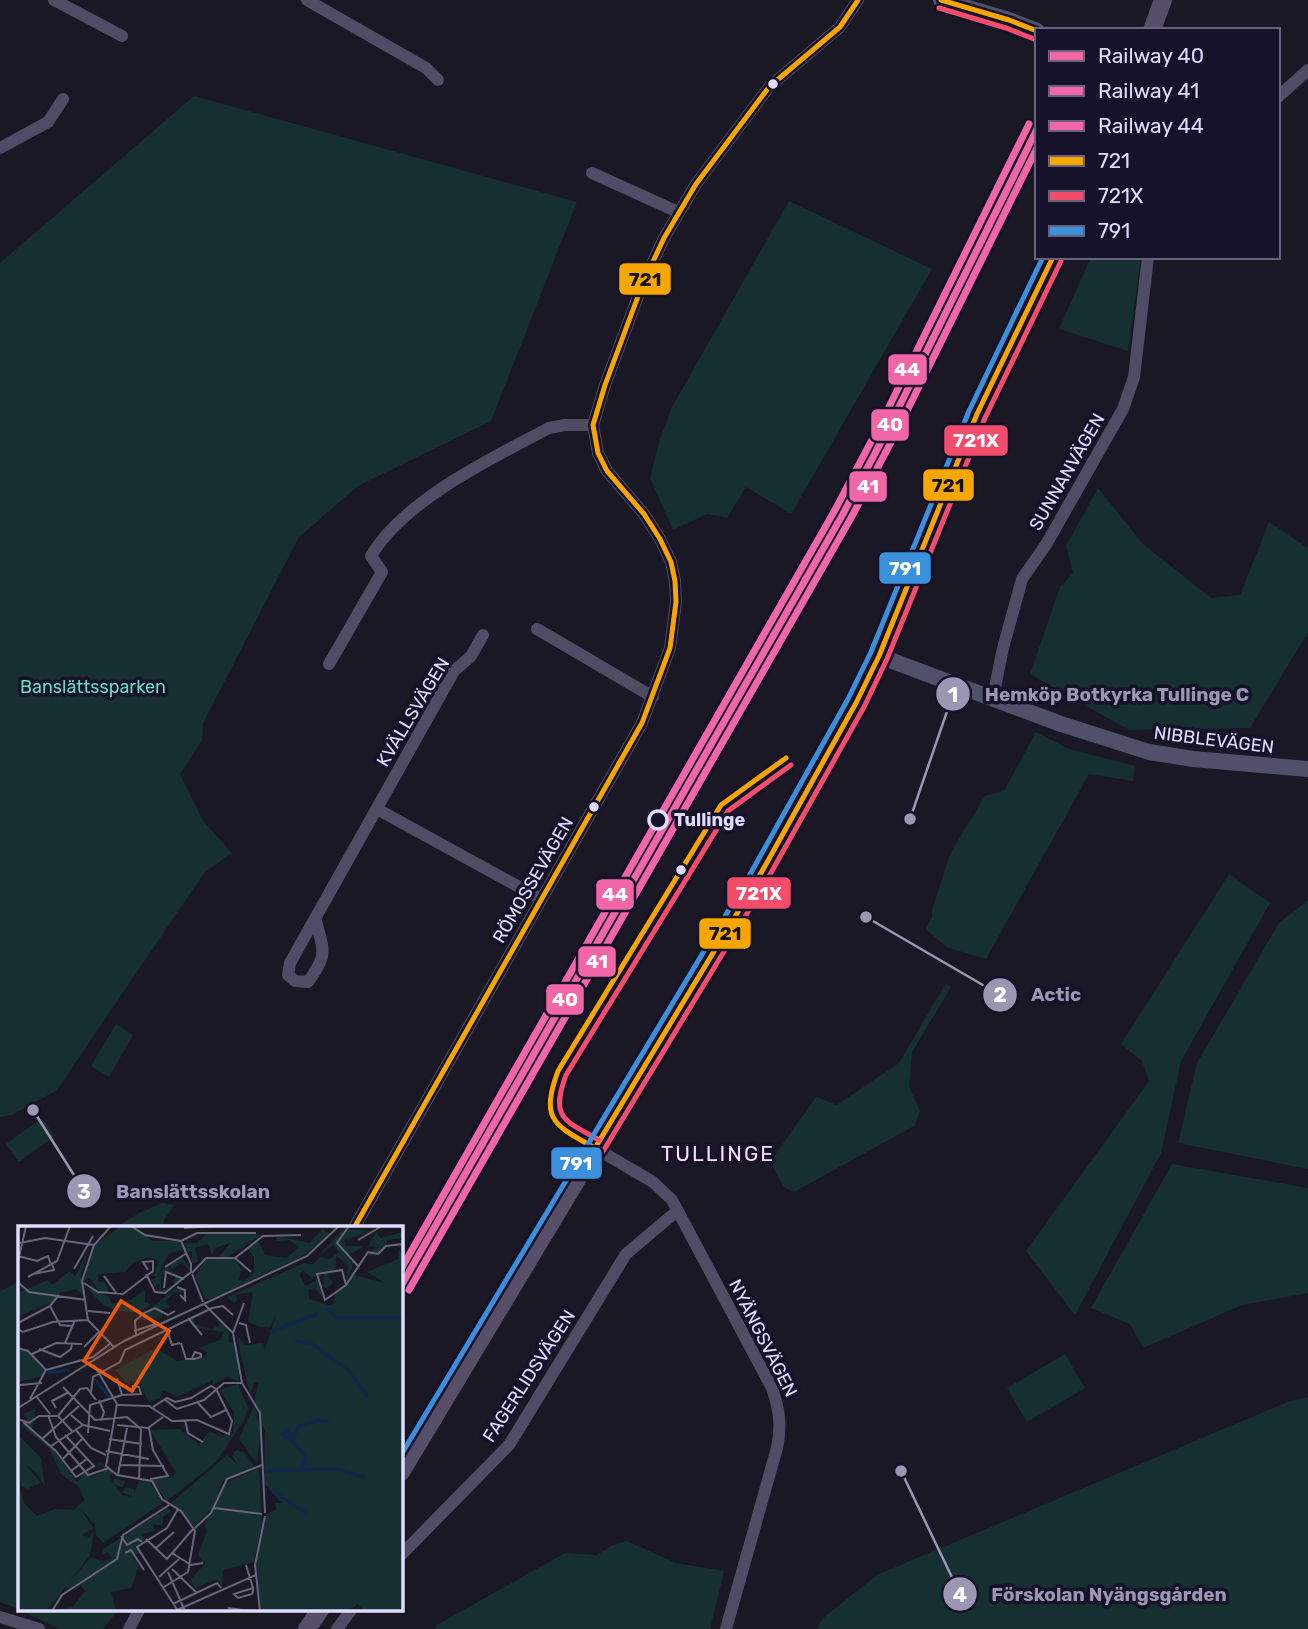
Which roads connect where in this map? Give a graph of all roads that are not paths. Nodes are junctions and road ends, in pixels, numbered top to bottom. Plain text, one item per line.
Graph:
1 (54, 0) edge
2 (307, 0) edge
3 (858, 0) edge
4 (941, 0) edge
5 (1163, 0) edge
6 (1153, 28) edge
7 (1035, 30) edge
8 (122, 36) dead end
9 (1308, 70) edge
10 (438, 80) dead end
11 (1280, 95) edge
12 (63, 99) dead end
13 (0, 148) edge
14 (592, 173) dead end
15 (678, 212) junction
16 (1052, 259) edge
17 (1148, 259) edge
18 (593, 425) junction
19 (537, 629) dead end
20 (483, 635) dead end
21 (879, 656) junction
22 (329, 664) dead end
23 (653, 697) junction
24 (993, 697) junction
25 (1308, 769) edge
26 (377, 809) junction
27 (541, 899) junction
28 (316, 921) dead end
29 (596, 1148) junction
30 (677, 1211) junction
31 (355, 1226) edge
32 (402, 1470) edge
33 (402, 1554) edge
34 (138, 1612) edge
35 (319, 1612) edge
36 (350, 1612) edge
37 (0, 1617) edge
38 (39, 1629) edge
39 (128, 1629) edge
40 (307, 1629) edge
41 (337, 1629) edge
42 (726, 1629) edge

1 - 8 street
2 - 10 street
3 - 15 street
4 - 7 street
5 - 6 main road
9 - 11 street
12 - 13 street
14 - 15 street
15 - 18 street
16 - 21 main road
17 - 24 street, SUNNANVÄGEN
18 - 22 street
18 - 23 street, RÖMOSSEVÄGEN
19 - 23 street
20 - 26 street, KVÄLLSVÄGEN
21 - 24 street, NIBBLEVÄGEN
21 - 29 main road
23 - 27 street, RÖMOSSEVÄGEN
24 - 25 street, NIBBLEVÄGEN
26 - 27 street
26 - 28 street, KVÄLLSVÄGEN
27 - 31 street, RÖMOSSEVÄGEN
29 - 30 street, NYÄNGSVÄGEN
29 - 32 main road
30 - 33 street, FAGERLIDSVÄGEN
30 - 42 street, NYÄNGSVÄGEN
34 - 39 street
35 - 40 main road
36 - 41 street
37 - 38 street

